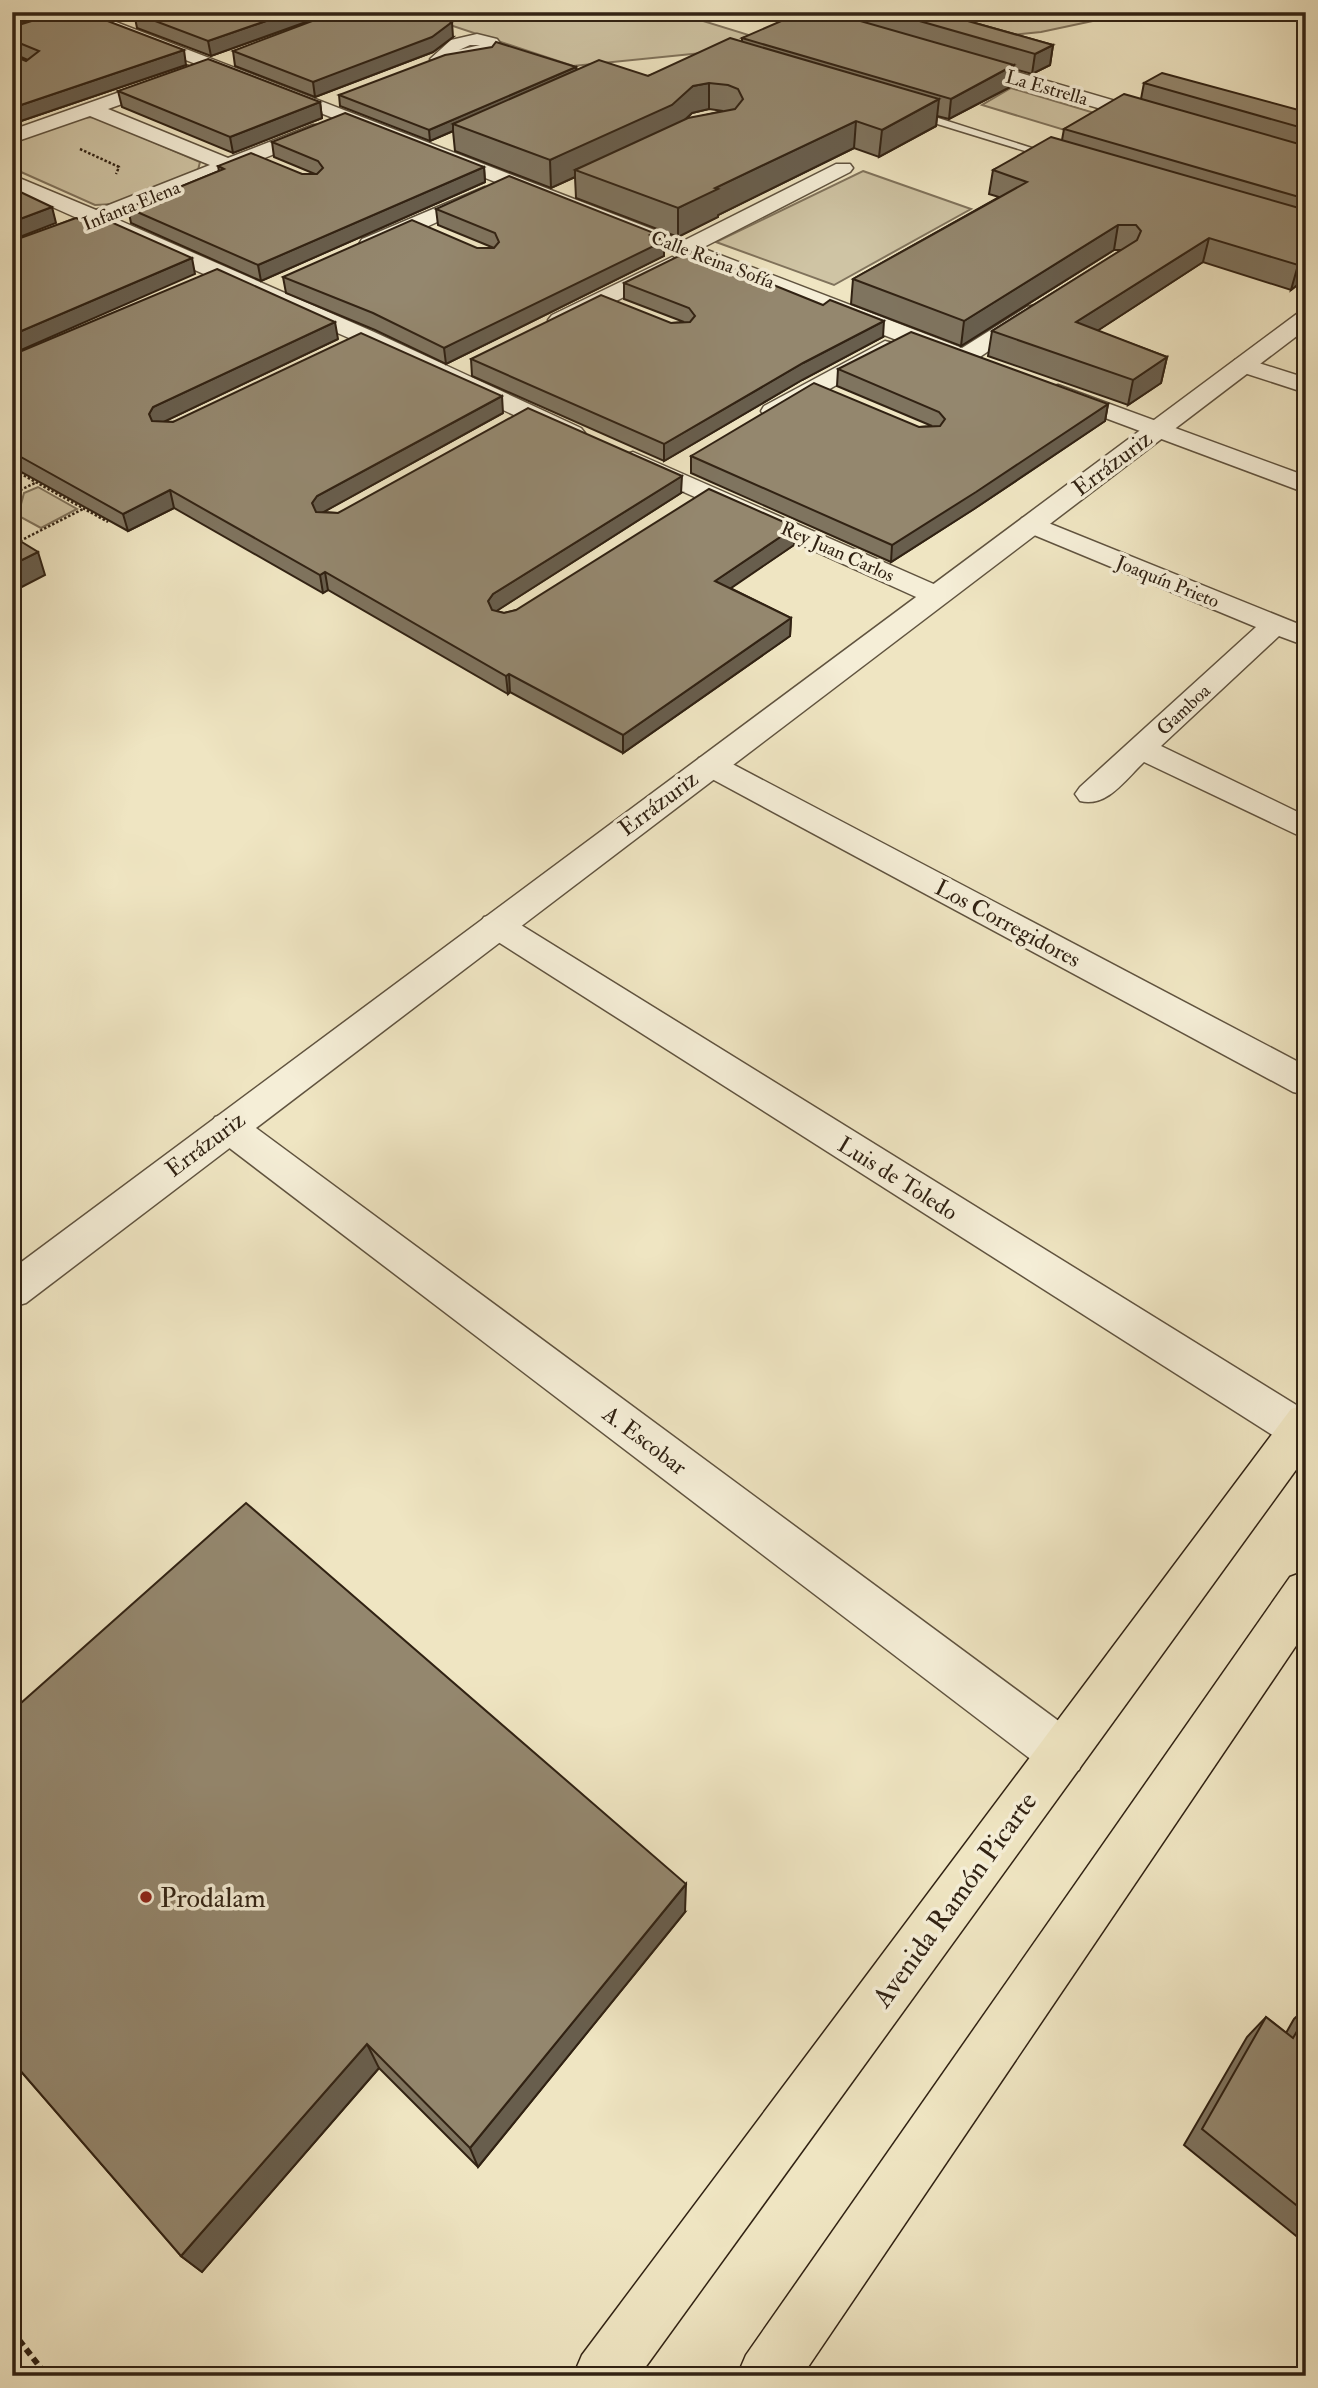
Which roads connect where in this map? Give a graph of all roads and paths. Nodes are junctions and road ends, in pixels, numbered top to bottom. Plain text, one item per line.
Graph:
1 (789, 12) edge
2 (75, 13) edge
3 (137, 20) edge
4 (51, 23) edge
5 (113, 28) junction
6 (869, 35) edge
7 (236, 57) edge
8 (441, 58) edge
9 (948, 58) edge
10 (212, 66) junction
11 (416, 68) edge
12 (341, 96) edge
13 (316, 106) junction
14 (91, 109) junction
15 (899, 110) edge
16 (348, 118) junction
17 (1173, 124) edge
18 (12, 137) edge
19 (457, 140) edge
20 (69, 144) dead end
21 (432, 150) junction
22 (250, 157) junction
23 (1070, 161) edge
24 (229, 166) junction
25 (275, 168) edge
26 (843, 168) dead end
27 (114, 178) dead end
28 (12, 181) edge
29 (512, 181) junction
30 (577, 187) edge
31 (554, 197) junction
32 (96, 219) junction
33 (414, 225) junction
34 (439, 235) edge
35 (691, 250) junction
36 (12, 251) edge
37 (351, 253) edge
38 (220, 274) junction
39 (289, 280) edge
40 (196, 285) edge
41 (846, 288) dead end
42 (264, 291) junction
43 (600, 300) junction
44 (1054, 300) edge
45 (823, 302) junction
46 (622, 309) edge
47 (1306, 318) edge
48 (541, 329) edge
49 (909, 336) junction
50 (366, 337) junction
51 (341, 349) edge
52 (963, 358) junction
53 (470, 364) dead end
54 (1243, 365) junction
55 (989, 367) edge
56 (447, 376) junction
57 (1041, 386) edge
58 (1306, 386) edge
59 (812, 387) junction
60 (838, 398) edge
61 (528, 413) junction
62 (756, 421) edge
63 (504, 426) edge
64 (1159, 428) junction
65 (590, 441) edge
66 (615, 452) edge
67 (688, 461) dead end
68 (12, 469) edge
69 (665, 474) junction
70 (36, 482) junction
71 (1306, 485) edge
72 (12, 494) edge
73 (84, 509) junction
74 (108, 522) edge
75 (1031, 524) junction
76 (12, 545) edge
77 (935, 595) junction
78 (1275, 625) junction
79 (1306, 637) edge
80 (1140, 748) junction
81 (710, 765) junction
82 (1091, 794) dead end
83 (1306, 829) edge
84 (496, 925) junction
85 (1306, 1082) edge
86 (228, 1127) junction
87 (12, 1291) edge
88 (1303, 1426) edge
89 (1306, 1592) edge
90 (1062, 1753) junction
91 (12, 2331) edge
92 (47, 2376) edge
93 (603, 2376) edge
94 (767, 2376) edge

1 - 6 street
2 - 4 street
2 - 5 street, Calle Reina Sofía
3 - 5 street
5 - 10 street, Calle Reina Sofía
7 - 10 street
8 - 11 street
9 - 17 street, La Estrella
10 - 13 street, Calle Reina Sofía
10 - 14 street
12 - 13 street
13 - 16 street, Calle Reina Sofía
14 - 18 street
14 - 24 street
15 - 23 lane
16 - 21 street, Calle Reina Sofía
16 - 22 street, Infanta Elena
19 - 21 street
20 - 27 path
21 - 29 street, Calle Reina Sofía
22 - 24 street, Infanta Elena
22 - 25 street
24 - 32 street, Infanta Elena
26 - 35 street
28 - 32 street
29 - 31 street, Calle Reina Sofía
29 - 33 street
30 - 31 street
31 - 35 street, Calle Reina Sofía
32 - 36 street, Infanta Elena
32 - 38 street
33 - 34 street
33 - 37 street
35 - 43 street
35 - 45 street, Calle Reina Sofía
38 - 40 street
38 - 42 street
39 - 42 street
41 - 45 street
42 - 50 street
43 - 46 street
43 - 48 street
44 - 52 street
45 - 49 street, Calle Reina Sofía
47 - 54 street, Errázuriz
49 - 52 street, Calle Reina Sofía
49 - 59 street
50 - 51 street
50 - 56 street
52 - 55 street, Calle Reina Sofía
53 - 56 street
54 - 58 street
54 - 64 street, Errázuriz
56 - 61 street
57 - 64 street
59 - 60 street
59 - 62 street
61 - 63 street
61 - 65 street
64 - 71 street
64 - 75 street, Errázuriz
66 - 69 street, Rey Juan Carlos
67 - 69 street
68 - 70 path
69 - 77 street, Rey Juan Carlos
70 - 72 path
70 - 73 path
73 - 74 path
73 - 76 path
75 - 77 street, Errázuriz
75 - 78 street, Joaquín Prieto
77 - 81 street, Errázuriz
78 - 79 street, Joaquín Prieto
78 - 80 street, Gamboa
80 - 82 street, Gamboa
80 - 83 street
81 - 84 street, Errázuriz
81 - 85 street, Los Corregidores
84 - 86 street, Errázuriz
84 - 88 street, Luis de Toledo
86 - 87 street, Errázuriz
86 - 90 street, A. Escobar
88 - 90 highway, Avenida Ramón Picarte
89 - 94 highway
90 - 93 highway, Avenida Ramón Picarte
91 - 92 path

